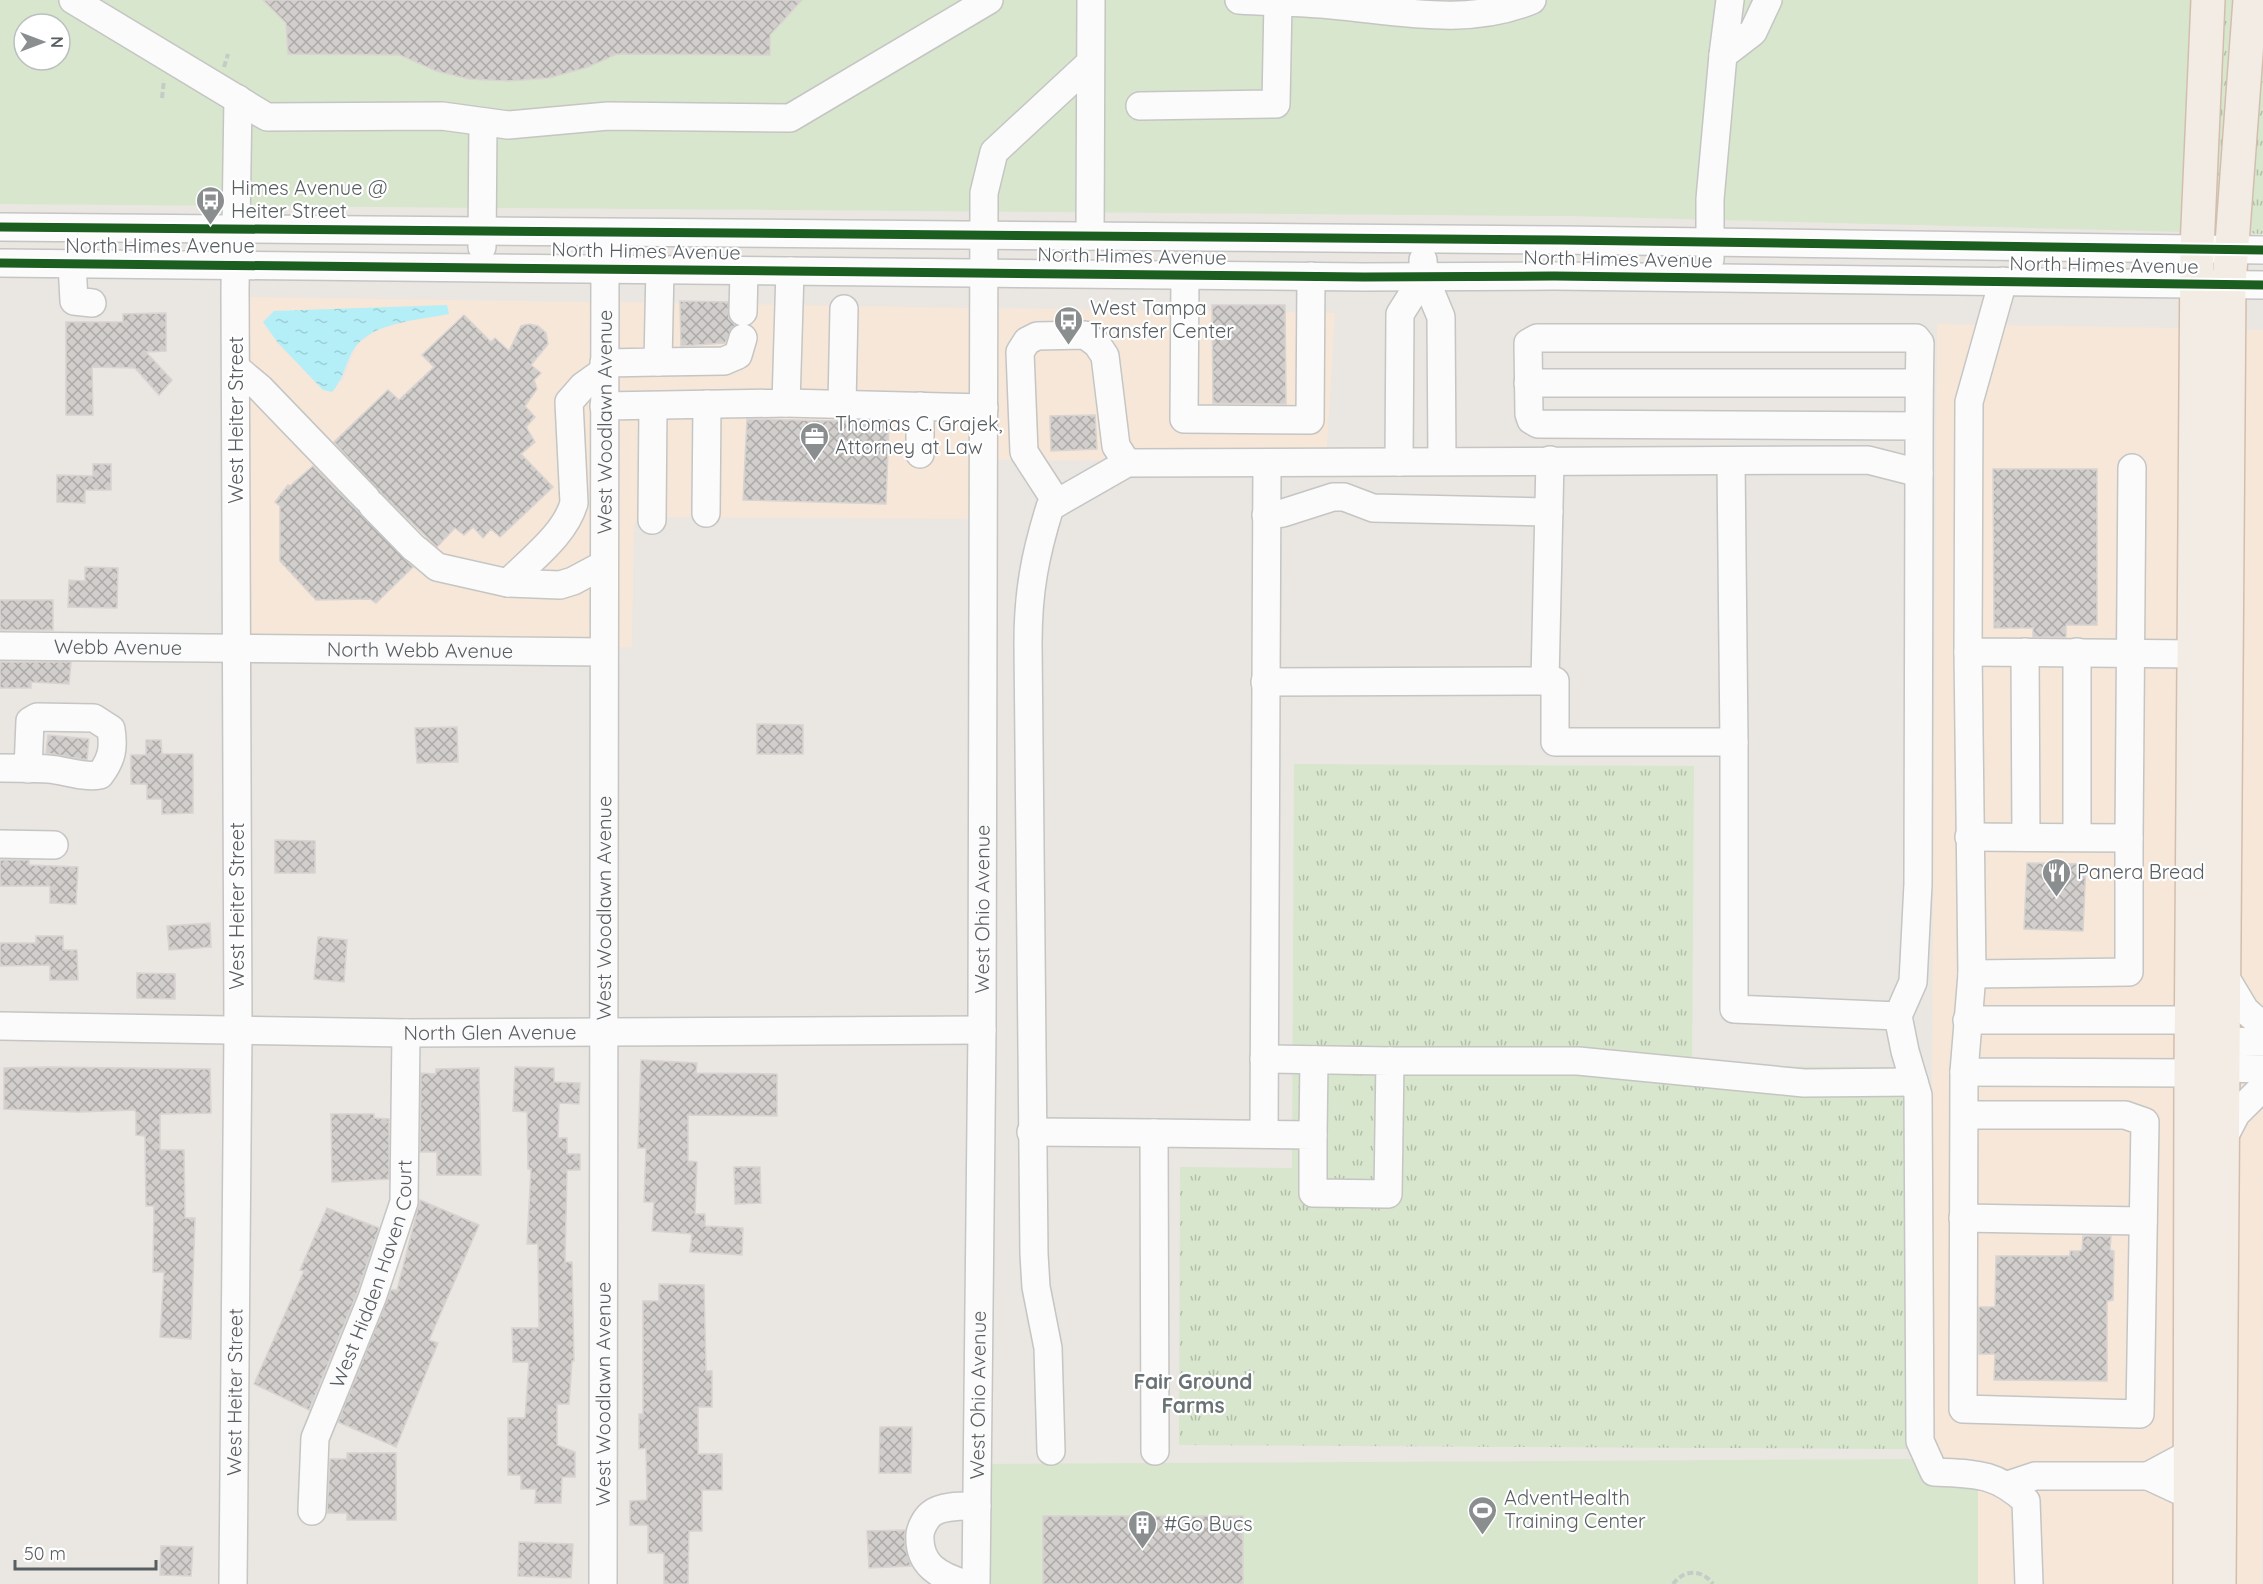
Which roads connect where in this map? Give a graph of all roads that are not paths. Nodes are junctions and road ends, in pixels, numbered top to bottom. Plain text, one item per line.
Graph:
1 (73, 0) edge
2 (989, 0) edge
3 (1091, 0) edge
4 (1239, 0) edge
5 (1532, 0) edge
6 (1730, 0) edge
7 (1768, 0) edge
8 (2208, 0) edge
9 (2250, 0) edge
10 (1278, 2) junction
11 (1723, 55) junction
12 (1090, 63) junction
13 (238, 99) junction
14 (1140, 106) dead end
15 (483, 122) junction
16 (0, 227) edge
17 (236, 228) junction
18 (483, 230) junction
19 (605, 232) junction
20 (984, 235) junction
21 (1090, 236) junction
22 (1422, 241) junction
23 (1711, 242) junction
24 (2197, 249) junction
25 (2230, 250) junction
26 (2263, 250) edge
27 (0, 263) edge
28 (72, 263) junction
29 (236, 264) junction
30 (481, 267) junction
31 (605, 268) junction
32 (660, 268) junction
33 (744, 271) junction
34 (790, 271) junction
35 (984, 272) junction
36 (1185, 275) junction
37 (1311, 276) junction
38 (1424, 276) junction
39 (1709, 278) junction
40 (2002, 281) junction
41 (2213, 284) junction
42 (2263, 285) edge
43 (92, 303) dead end
44 (844, 309) dead end
45 (658, 362) junction
46 (604, 367) junction
47 (236, 368) junction
48 (1528, 383) junction
49 (1919, 383) junction
50 (786, 403) junction
51 (706, 405) junction
52 (842, 405) junction
53 (604, 406) junction
54 (653, 406) junction
55 (921, 406) junction
56 (984, 408) junction
57 (1919, 426) junction
58 (920, 454) dead end
59 (1550, 460) junction
60 (1442, 461) junction
61 (1399, 462) junction
62 (1731, 462) junction
63 (1127, 463) junction
64 (1267, 464) junction
65 (2132, 468) dead end
66 (1919, 473) junction
67 (1057, 503) junction
68 (1549, 512) junction
69 (706, 513) dead end
70 (1266, 514) junction
71 (652, 520) dead end
72 (603, 565) junction
73 (508, 582) junction
74 (0, 646) edge
75 (236, 648) junction
76 (604, 652) junction
77 (1968, 652) junction
78 (2025, 652) junction
79 (2077, 652) junction
80 (2130, 653) junction
81 (2195, 654) junction
82 (1545, 681) junction
83 (1265, 682) junction
84 (1734, 742) junction
85 (0, 768) edge
86 (28, 769) dead end
87 (1969, 837) junction
88 (2026, 837) junction
89 (2078, 837) junction
90 (2129, 838) junction
91 (0, 844) edge
92 (54, 845) dead end
93 (1972, 974) junction
94 (2224, 975) junction
95 (1899, 1016) junction
96 (1967, 1020) junction
97 (2192, 1020) junction
98 (0, 1026) edge
99 (2263, 1026) edge
100 (982, 1030) junction
101 (238, 1031) junction
102 (406, 1033) junction
103 (605, 1033) junction
104 (2263, 1042) edge
105 (2224, 1055) junction
106 (1264, 1059) junction
107 (1314, 1060) junction
108 (1390, 1061) junction
109 (2263, 1069) edge
110 (1964, 1072) junction
111 (2191, 1073) junction
112 (1914, 1082) junction
113 (2263, 1087) edge
114 (1964, 1115) junction
115 (1031, 1132) junction
116 (1154, 1133) junction
117 (1264, 1134) junction
118 (1313, 1135) junction
119 (2224, 1137) junction
120 (1964, 1218) junction
121 (2143, 1221) junction
122 (1051, 1451) dead end
123 (1155, 1451) dead end
124 (2191, 1453) junction
125 (2148, 1476) junction
126 (2008, 1485) junction
127 (2191, 1496) junction
128 (977, 1506) junction
129 (312, 1512) dead end
130 (233, 1584) edge
131 (603, 1584) edge
132 (966, 1584) edge
133 (976, 1584) edge
134 (2029, 1584) edge
135 (2190, 1584) edge
136 (2219, 1584) edge

1 - 13 street
2 - 15 street
3 - 12 street
4 - 10 street
5 - 10 street
6 - 11 street
7 - 11 street
8 - 24 main road
9 - 25 main road
10 - 14 street
11 - 23 street
12 - 20 street, West Ohio Avenue
12 - 21 street
13 - 15 street
13 - 17 street, West Heiter Street
15 - 18 street
16 - 17 street, North Himes Avenue
17 - 18 street, North Himes Avenue
17 - 29 street, West Heiter Street
18 - 19 street, North Himes Avenue
18 - 30 street
19 - 20 street, North Himes Avenue
19 - 31 street, West Woodlawn Avenue
20 - 21 street, North Himes Avenue
20 - 35 street, West Ohio Avenue
21 - 22 street, North Himes Avenue
22 - 23 street, North Himes Avenue
22 - 38 street
23 - 24 street, North Himes Avenue
23 - 39 street
24 - 25 street, North Himes Avenue
24 - 41 main road
25 - 26 street, North Himes Avenue
25 - 41 main road
27 - 28 street, North Himes Avenue
28 - 29 street, North Himes Avenue
28 - 43 street
29 - 30 street, North Himes Avenue
29 - 47 street, West Heiter Street
30 - 31 street, North Himes Avenue
31 - 32 street, North Himes Avenue
31 - 46 street, West Woodlawn Avenue
32 - 33 street, North Himes Avenue
32 - 45 street
33 - 34 street, North Himes Avenue
33 - 45 street
34 - 35 street, North Himes Avenue
34 - 50 street
35 - 36 street, North Himes Avenue
35 - 56 street, West Ohio Avenue
36 - 37 street, North Himes Avenue
36 - 37 street
37 - 38 street, North Himes Avenue
38 - 39 street, North Himes Avenue
38 - 60 street
38 - 61 street
39 - 40 street, North Himes Avenue
40 - 41 street, North Himes Avenue
40 - 77 street
41 - 42 street, North Himes Avenue
41 - 81 main road
41 - 94 main road
44 - 52 street
45 - 46 street
46 - 53 street, West Woodlawn Avenue
46 - 73 street
47 - 73 street
47 - 75 street, West Heiter Street
48 - 49 street
48 - 49 street
48 - 57 street
49 - 57 street
50 - 51 street
50 - 52 street
51 - 54 street
51 - 69 street
52 - 55 street
53 - 54 street
53 - 72 street, West Woodlawn Avenue
54 - 71 street
55 - 56 street
55 - 58 street
56 - 100 street, West Ohio Avenue
57 - 66 street
59 - 60 street
59 - 62 street
59 - 68 street
60 - 61 street
61 - 64 street
62 - 66 street
62 - 84 street
63 - 64 street
63 - 67 street
63 - 67 street
64 - 70 street
65 - 80 street
66 - 95 street
67 - 115 street
68 - 70 street
68 - 82 street
70 - 83 street
72 - 73 street
72 - 76 street, West Woodlawn Avenue
74 - 75 street, Webb Avenue
75 - 76 street, North Webb Avenue
75 - 101 street, West Heiter Street
76 - 103 street, West Woodlawn Avenue
77 - 78 street
77 - 87 street
78 - 79 street
78 - 88 street
79 - 80 street
79 - 89 street
80 - 81 street
80 - 90 street
81 - 97 main road
82 - 83 street
82 - 84 street
83 - 106 street
84 - 95 street
85 - 86 street
87 - 88 street
87 - 93 street
88 - 89 street
89 - 90 street
90 - 93 street
91 - 92 street
93 - 96 street
94 - 99 street
94 - 105 main road
95 - 112 street
96 - 97 street
96 - 110 street
97 - 105 street
97 - 111 main road
98 - 101 street, North Glen Avenue
100 - 103 street, North Glen Avenue
100 - 128 street, West Ohio Avenue
101 - 102 street, North Glen Avenue
101 - 130 street, West Heiter Street
102 - 103 street, North Glen Avenue
102 - 129 street, West Hidden Haven Court
103 - 131 street, West Woodlawn Avenue
104 - 105 street
105 - 109 street
105 - 111 street
105 - 119 main road
106 - 107 street
106 - 117 street
107 - 108 street
107 - 118 street
108 - 112 street
108 - 118 street
110 - 111 street
110 - 114 street
111 - 124 main road
112 - 126 street
113 - 119 street
114 - 120 street
114 - 121 street
115 - 116 street
115 - 122 street
116 - 117 street
116 - 123 street
117 - 118 street
119 - 136 main road
120 - 121 street
120 - 121 street
124 - 125 street
124 - 127 main road
125 - 126 street
125 - 127 street
126 - 134 street
127 - 135 main road
128 - 132 street
128 - 133 street, West Ohio Avenue

